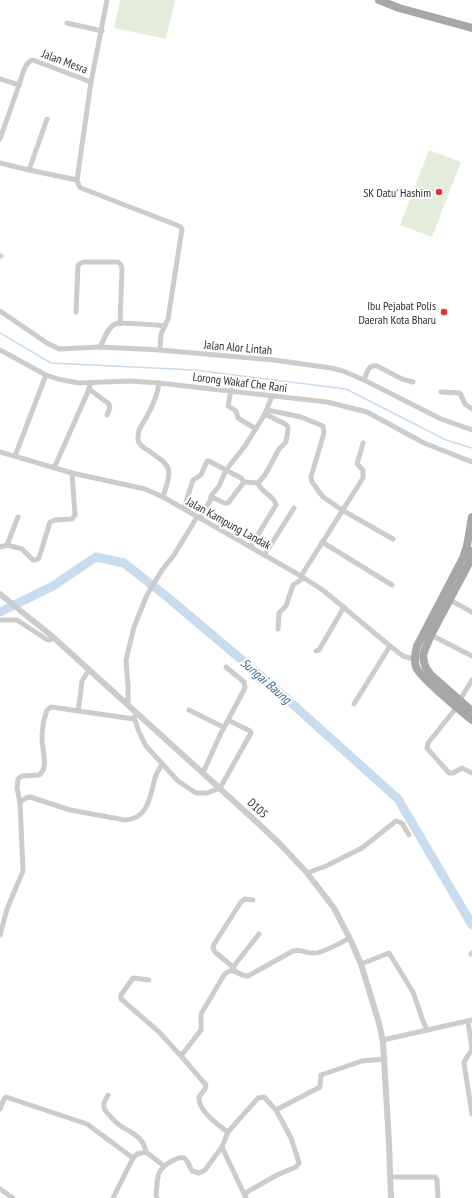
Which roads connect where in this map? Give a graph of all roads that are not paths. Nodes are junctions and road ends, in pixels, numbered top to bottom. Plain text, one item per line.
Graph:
1 (107, 0) edge
2 (380, 0) edge
3 (67, 23) dead end
4 (472, 28) edge
5 (102, 31) junction
6 (0, 79) edge
7 (92, 82) junction
8 (19, 85) junction
9 (47, 119) dead end
10 (0, 139) edge
11 (0, 163) edge
12 (29, 170) junction
13 (77, 180) junction
14 (0, 311) edge
15 (76, 312) dead end
16 (120, 324) junction
17 (165, 326) junction
18 (100, 348) junction
19 (0, 350) edge
20 (160, 350) junction
21 (46, 376) junction
22 (364, 380) junction
23 (91, 382) junction
24 (413, 382) dead end
25 (159, 383) junction
26 (90, 389) junction
27 (231, 390) junction
28 (440, 392) dead end
29 (272, 396) junction
30 (472, 409) edge
31 (266, 412) junction
32 (107, 415) dead end
33 (256, 429) junction
34 (472, 430) edge
35 (363, 443) dead end
36 (0, 452) edge
37 (15, 456) junction
38 (472, 462) edge
39 (54, 468) junction
40 (226, 470) junction
41 (72, 473) junction
42 (244, 482) junction
43 (258, 483) junction
44 (163, 497) junction
45 (211, 499) junction
46 (294, 508) dead end
47 (184, 509) junction
48 (342, 510) junction
49 (18, 517) dead end
50 (198, 517) junction
51 (472, 517) edge
52 (393, 539) dead end
53 (322, 542) junction
54 (7, 545) junction
55 (251, 546) junction
56 (0, 547) edge
57 (472, 551) edge
58 (265, 554) junction
59 (303, 577) junction
60 (392, 586) dead end
61 (2, 596) edge
62 (450, 600) junction
63 (344, 606) junction
64 (472, 612) edge
65 (0, 620) edge
66 (278, 629) dead end
67 (431, 635) junction
68 (53, 637) junction
69 (390, 646) junction
70 (316, 651) dead end
71 (472, 656) edge
72 (415, 660) junction
73 (424, 662) junction
74 (226, 667) dead end
75 (89, 670) junction
76 (472, 680) edge
77 (354, 704) dead end
78 (458, 704) junction
79 (128, 705) junction
80 (134, 710) junction
81 (189, 710) dead end
82 (78, 711) junction
83 (472, 711) edge
84 (134, 719) junction
85 (228, 720) junction
86 (472, 720) edge
87 (223, 728) junction
88 (162, 764) junction
89 (203, 773) junction
90 (472, 773) edge
91 (220, 788) junction
92 (20, 802) junction
93 (409, 835) dead end
94 (307, 873) junction
95 (253, 900) dead end
96 (259, 934) dead end
97 (0, 935) edge
98 (350, 938) junction
99 (361, 964) junction
100 (234, 969) junction
101 (149, 980) dead end
102 (470, 1020) edge
103 (428, 1030) junction
104 (383, 1040) junction
105 (181, 1056) junction
106 (385, 1059) junction
107 (108, 1095) dead end
108 (0, 1109) edge
109 (276, 1110) junction
110 (472, 1114) edge
111 (228, 1132) junction
112 (222, 1147) junction
113 (146, 1152) junction
114 (133, 1158) junction
115 (164, 1166) junction
116 (390, 1177) junction
117 (0, 1190) edge
118 (245, 1197) edge
119 (13, 1198) edge
120 (113, 1198) edge
121 (157, 1198) edge
122 (391, 1198) edge
123 (438, 1198) edge

1 - 5 street
2 - 4 main road
3 - 5 street
5 - 7 street
6 - 8 street
7 - 8 street, Jalan Mesra
7 - 13 street
8 - 10 street, Jalan Mesra
9 - 12 street
11 - 12 street
12 - 13 street
13 - 17 street
14 - 18 street, Jalan Alor Lintah
15 - 16 street
16 - 17 street
16 - 18 street
17 - 20 street
18 - 20 street, Jalan Alor Lintah
19 - 21 street, Lorong Wakaf Che Rani
20 - 22 street, Jalan Alor Lintah
21 - 23 street, Lorong Wakaf Che Rani
21 - 37 street
22 - 24 street
22 - 34 street, Jalan Alor Lintah
23 - 25 street, Lorong Wakaf Che Rani
23 - 26 street
25 - 27 street, Lorong Wakaf Che Rani
25 - 44 street
26 - 32 street
26 - 39 street
27 - 29 street, Lorong Wakaf Che Rani
27 - 33 street
28 - 30 street
29 - 31 street
29 - 38 street, Lorong Wakaf Che Rani
31 - 33 street
31 - 43 street
31 - 48 street
33 - 40 street
35 - 48 street
36 - 37 street, Jalan Kampung Landak
37 - 39 street, Jalan Kampung Landak
39 - 41 street, Jalan Kampung Landak
40 - 42 street
40 - 45 street
40 - 47 street
41 - 44 street, Jalan Kampung Landak
41 - 54 street
42 - 43 street
42 - 45 street
43 - 55 street
44 - 47 street, Jalan Kampung Landak
45 - 50 street
46 - 58 street
47 - 50 street, Jalan Kampung Landak
48 - 52 street
48 - 53 street
49 - 54 street
50 - 55 street, Jalan Kampung Landak
50 - 79 street
51 - 72 main road
53 - 59 street
53 - 60 street
54 - 56 street
55 - 58 street, Jalan Kampung Landak
57 - 62 main road
58 - 59 street, Jalan Kampung Landak
59 - 63 street, Jalan Kampung Landak
59 - 66 street
61 - 68 street, D105
62 - 64 street
62 - 67 main road
63 - 69 street, Jalan Kampung Landak
63 - 70 street
65 - 68 street
67 - 71 street
67 - 73 main road
68 - 75 street, D105
69 - 72 street, Jalan Kampung Landak
69 - 77 street
72 - 73 street, Jalan Kampung Landak
72 - 78 main road
73 - 78 main road
74 - 85 street
75 - 79 street, D105
75 - 82 street
76 - 78 street
78 - 83 main road
78 - 86 main road
78 - 90 street
79 - 80 street, D105
80 - 84 street
80 - 89 street, D105
81 - 87 street
82 - 84 street
82 - 92 street
84 - 88 street
85 - 87 street
85 - 91 street
87 - 89 street
88 - 91 street
88 - 92 street
89 - 91 street, D105
91 - 94 street, D105
92 - 97 street
93 - 94 street
94 - 98 street, D105
95 - 100 street
96 - 100 street
98 - 99 street, D105
98 - 100 street
99 - 103 street
99 - 104 street, D105
100 - 105 street
101 - 105 street
102 - 103 street
102 - 110 street
103 - 104 street
104 - 106 street, D105
105 - 111 street
106 - 109 street
106 - 116 street, D105
107 - 113 street
108 - 114 street
109 - 111 street
109 - 118 street
111 - 112 street
112 - 115 street
112 - 118 street
113 - 114 street
113 - 115 street
114 - 120 street
115 - 121 street
116 - 122 street, D105
116 - 123 street
117 - 119 street

